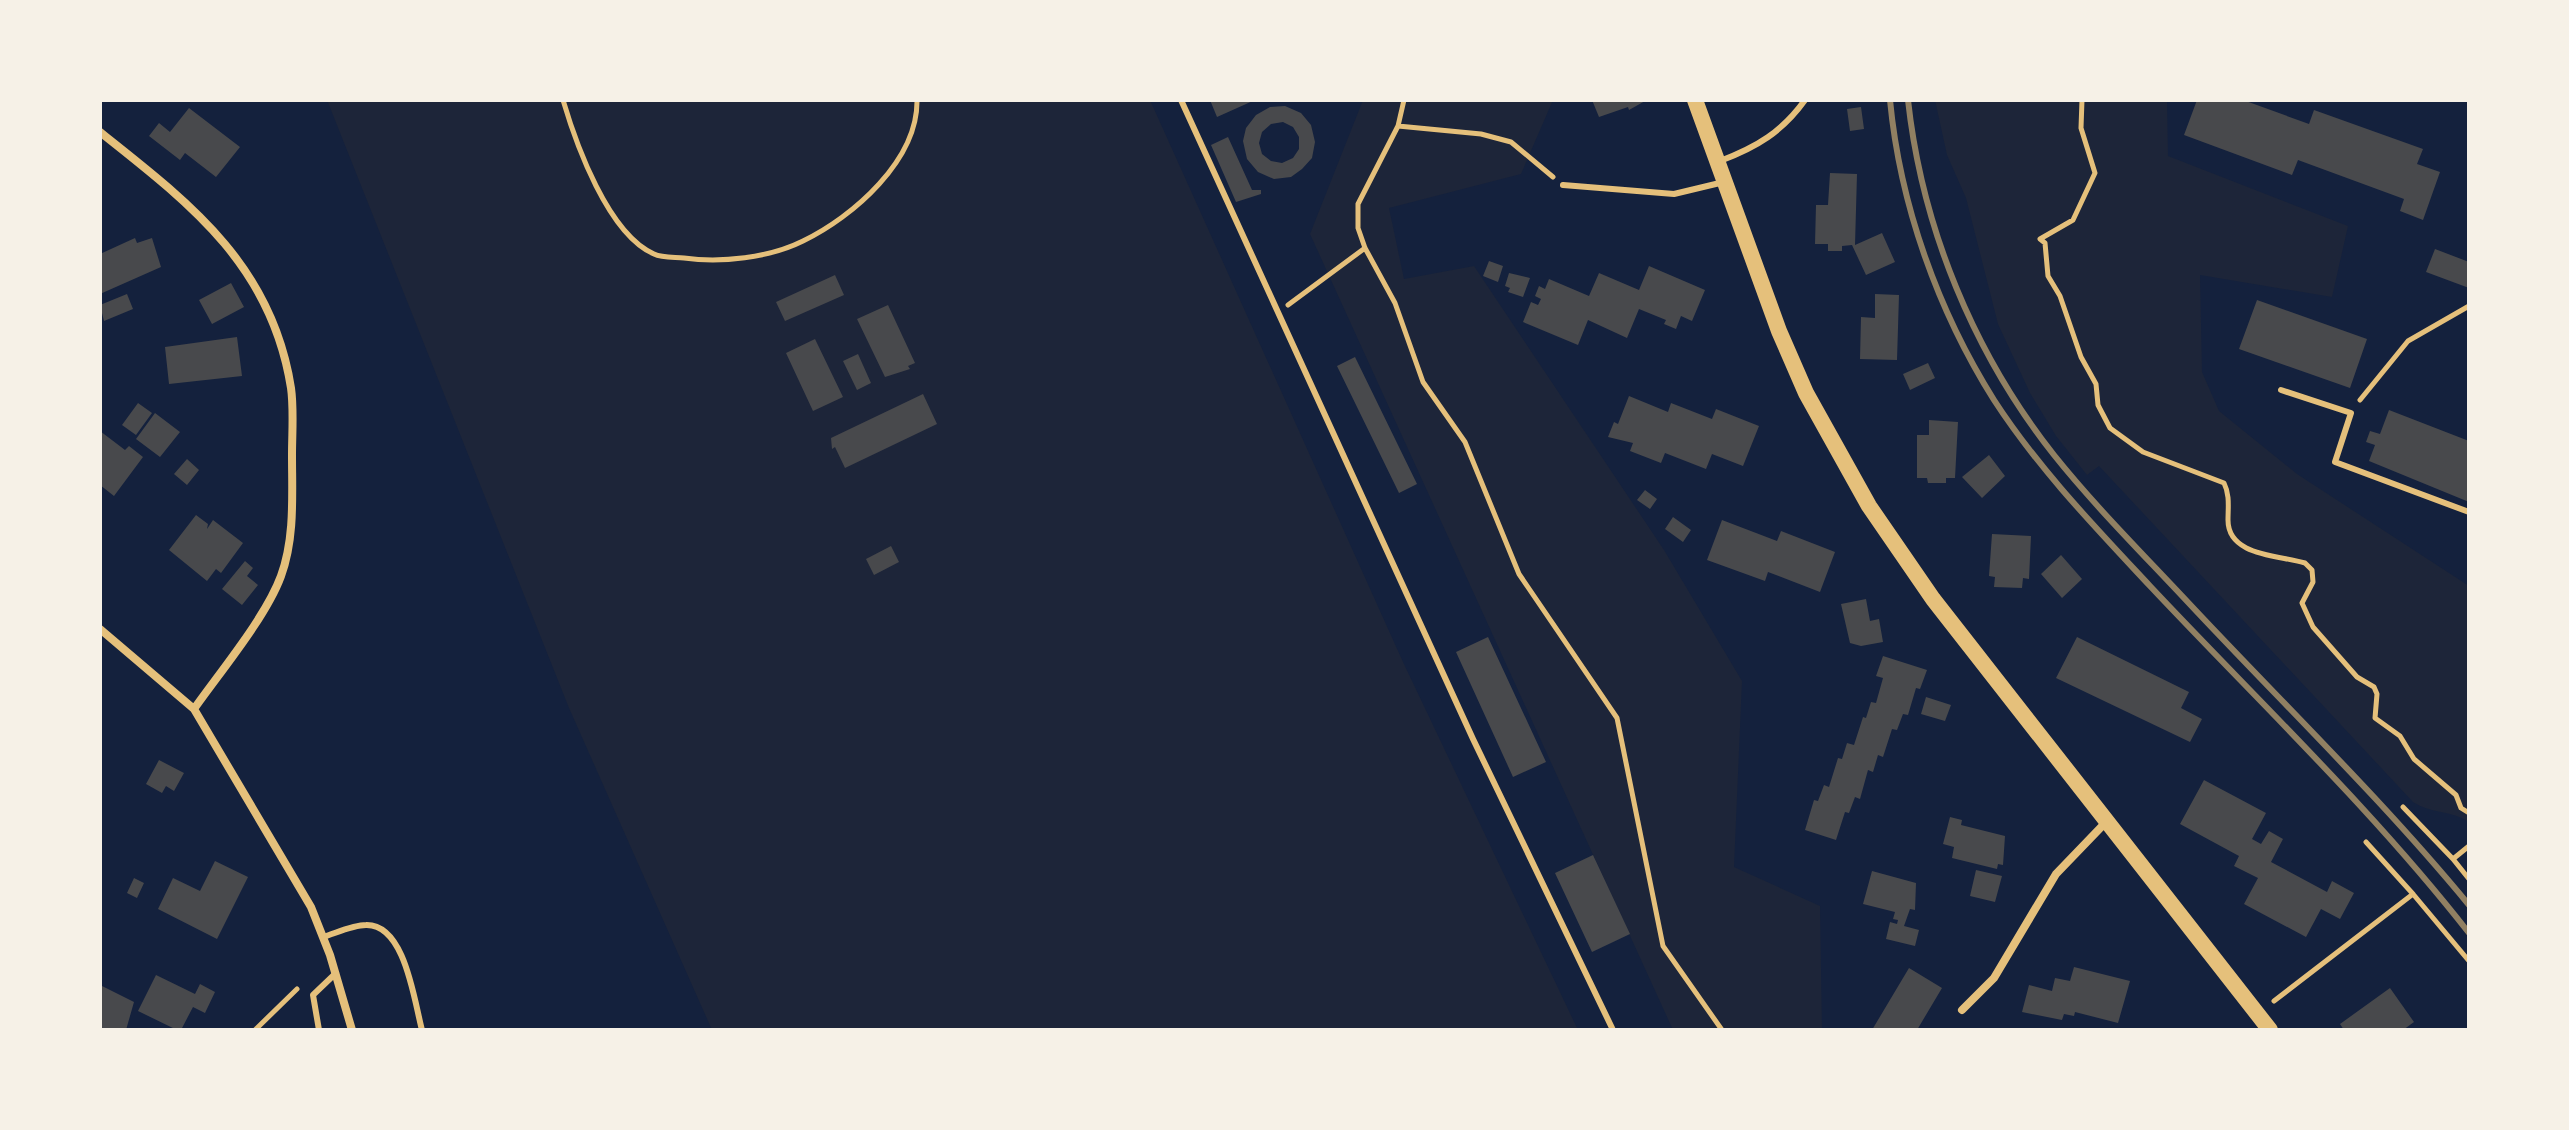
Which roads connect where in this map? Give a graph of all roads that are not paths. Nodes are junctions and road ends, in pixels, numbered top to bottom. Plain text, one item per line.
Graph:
1 (1181, 100) edge
2 (1695, 100) edge
3 (1805, 100) edge
4 (100, 132) edge
5 (1717, 163) junction
6 (1724, 182) junction
7 (1563, 185) road end
8 (2281, 390) dead end
9 (2469, 512) edge
10 (100, 629) edge
11 (194, 709) junction
12 (2107, 821) junction
13 (323, 937) junction
14 (336, 973) junction
15 (1962, 1010) dead end
16 (319, 1030) edge
17 (352, 1030) edge
18 (422, 1030) edge
19 (1613, 1030) edge
20 (2270, 1030) edge

1 - 19 lane
2 - 5 main road
3 - 5 lane
4 - 11 street
5 - 6 main road
6 - 7 lane
6 - 12 main road
8 - 9 lane
10 - 11 street
11 - 13 street
12 - 15 street
12 - 20 main road
13 - 14 street
13 - 18 lane
14 - 16 lane
14 - 17 street

